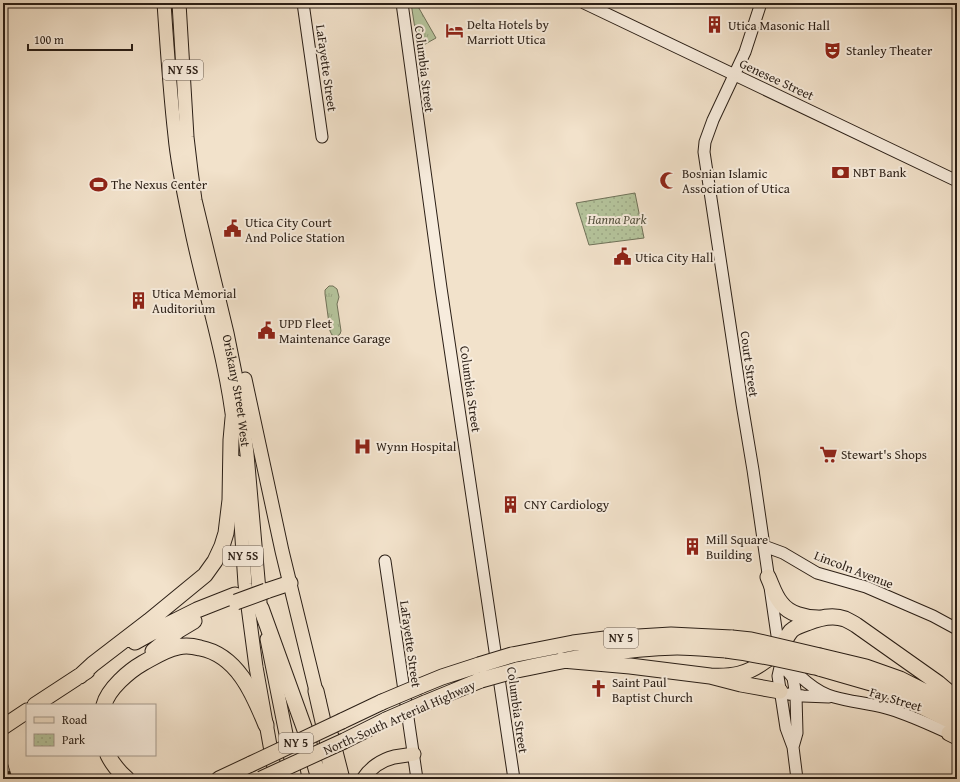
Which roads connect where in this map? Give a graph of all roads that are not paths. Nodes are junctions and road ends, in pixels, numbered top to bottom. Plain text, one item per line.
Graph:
1 (164, 3) edge
2 (179, 3) edge
3 (303, 3) edge
4 (402, 3) edge
5 (584, 3) edge
6 (761, 3) edge
7 (735, 74) junction
8 (322, 137) dead end
9 (957, 181) edge
10 (233, 360) junction
11 (232, 418) junction
12 (764, 546) junction
13 (385, 561) dead end
14 (768, 578) junction
15 (289, 580) junction
16 (236, 598) junction
17 (261, 608) junction
18 (818, 618) junction
19 (957, 629) edge
20 (729, 644) junction
21 (780, 656) junction
22 (562, 660) junction
23 (819, 662) junction
24 (136, 667) junction
25 (80, 676) junction
26 (710, 676) junction
27 (316, 691) junction
28 (780, 691) junction
29 (796, 696) junction
30 (833, 697) junction
31 (957, 699) edge
32 (41, 701) edge
33 (104, 704) edge
34 (957, 708) edge
35 (26, 712) edge
36 (266, 725) junction
37 (3, 727) edge
38 (954, 732) edge
39 (793, 747) junction
40 (414, 754) junction
41 (109, 756) edge
42 (127, 779) edge
43 (219, 779) edge
44 (261, 779) edge
45 (276, 779) edge
46 (295, 779) edge
47 (319, 779) edge
48 (332, 779) edge
49 (343, 779) edge
50 (363, 779) edge
51 (417, 779) edge
52 (514, 779) edge
53 (797, 779) edge

1 - 11 main road, Oriskany Street West / NY 5S
2 - 10 main road, Oriskany Street West / NY 5S
3 - 8 street, LaFayette Street
4 - 52 street, Columbia Street
5 - 7 street, Genesee Street
6 - 7 street, Court Street
7 - 9 street, Genesee Street
7 - 12 street, Court Street
10 - 15 main road
10 - 17 main road, Oriskany Street West / NY 5S
11 - 25 highway
11 - 36 main road, Oriskany Street West / NY 5S
12 - 14 street, Court Street
12 - 19 street, Lincoln Avenue
13 - 40 street, LaFayette Street
14 - 18 highway
14 - 21 street, Court Street
15 - 16 highway
15 - 27 main road
16 - 24 highway
16 - 25 highway
17 - 46 main road, Oriskany Street West / NY 5S
17 - 47 highway
18 - 21 highway
18 - 31 highway
20 - 22 highway, North-South Arterial Highway / NY 5
20 - 23 highway, North-South Arterial Highway / NY 5, bridge
20 - 43 highway, North-South Arterial Highway / NY 5, bridge
21 - 26 highway
21 - 28 street, Court Street
21 - 29 street, Court Street
21 - 30 street, Fay Street
22 - 26 highway
22 - 44 highway, North-South Arterial Highway / NY 5, bridge
23 - 34 highway, North-South Arterial Highway / NY 5
23 - 38 highway, North-South Arterial Highway / NY 5
24 - 33 highway
24 - 36 highway
25 - 32 highway
26 - 28 highway
27 - 48 highway
27 - 49 main road
28 - 29 street, Fay Street
28 - 39 street, Court Street
29 - 30 street, Fay Street
29 - 39 street, Court Street
30 - 38 street, Fay Street
35 - 37 highway
36 - 45 main road, Oriskany Street West / NY 5S
39 - 53 street, Court Street
40 - 50 main road
40 - 51 street, LaFayette Street
41 - 42 highway

